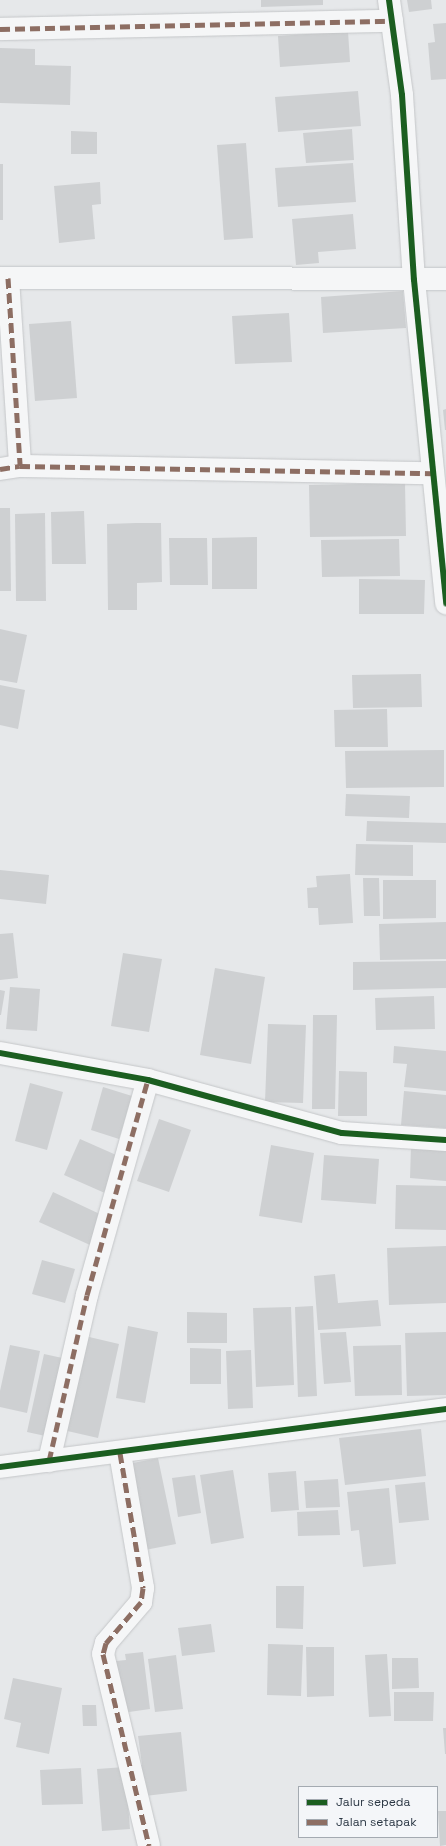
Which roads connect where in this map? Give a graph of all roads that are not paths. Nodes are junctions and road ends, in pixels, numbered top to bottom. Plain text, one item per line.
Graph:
1 (390, 10) edge
2 (0, 29) edge
3 (4, 278) edge
4 (446, 279) edge
5 (414, 280) junction
6 (10, 468) edge
7 (433, 473) junction
8 (446, 603) edge
9 (0, 1052) edge
10 (148, 1080) junction
11 (446, 1140) edge
12 (446, 1409) edge
13 (120, 1453) junction
14 (49, 1461) junction
15 (0, 1467) edge
16 (149, 1846) edge

1 - 2 street
1 - 5 street
3 - 5 street
3 - 6 street
4 - 5 street
5 - 7 street
6 - 7 street
7 - 8 street
9 - 10 street
10 - 11 street
10 - 14 street
12 - 13 street
13 - 14 street
13 - 16 street
14 - 15 street

